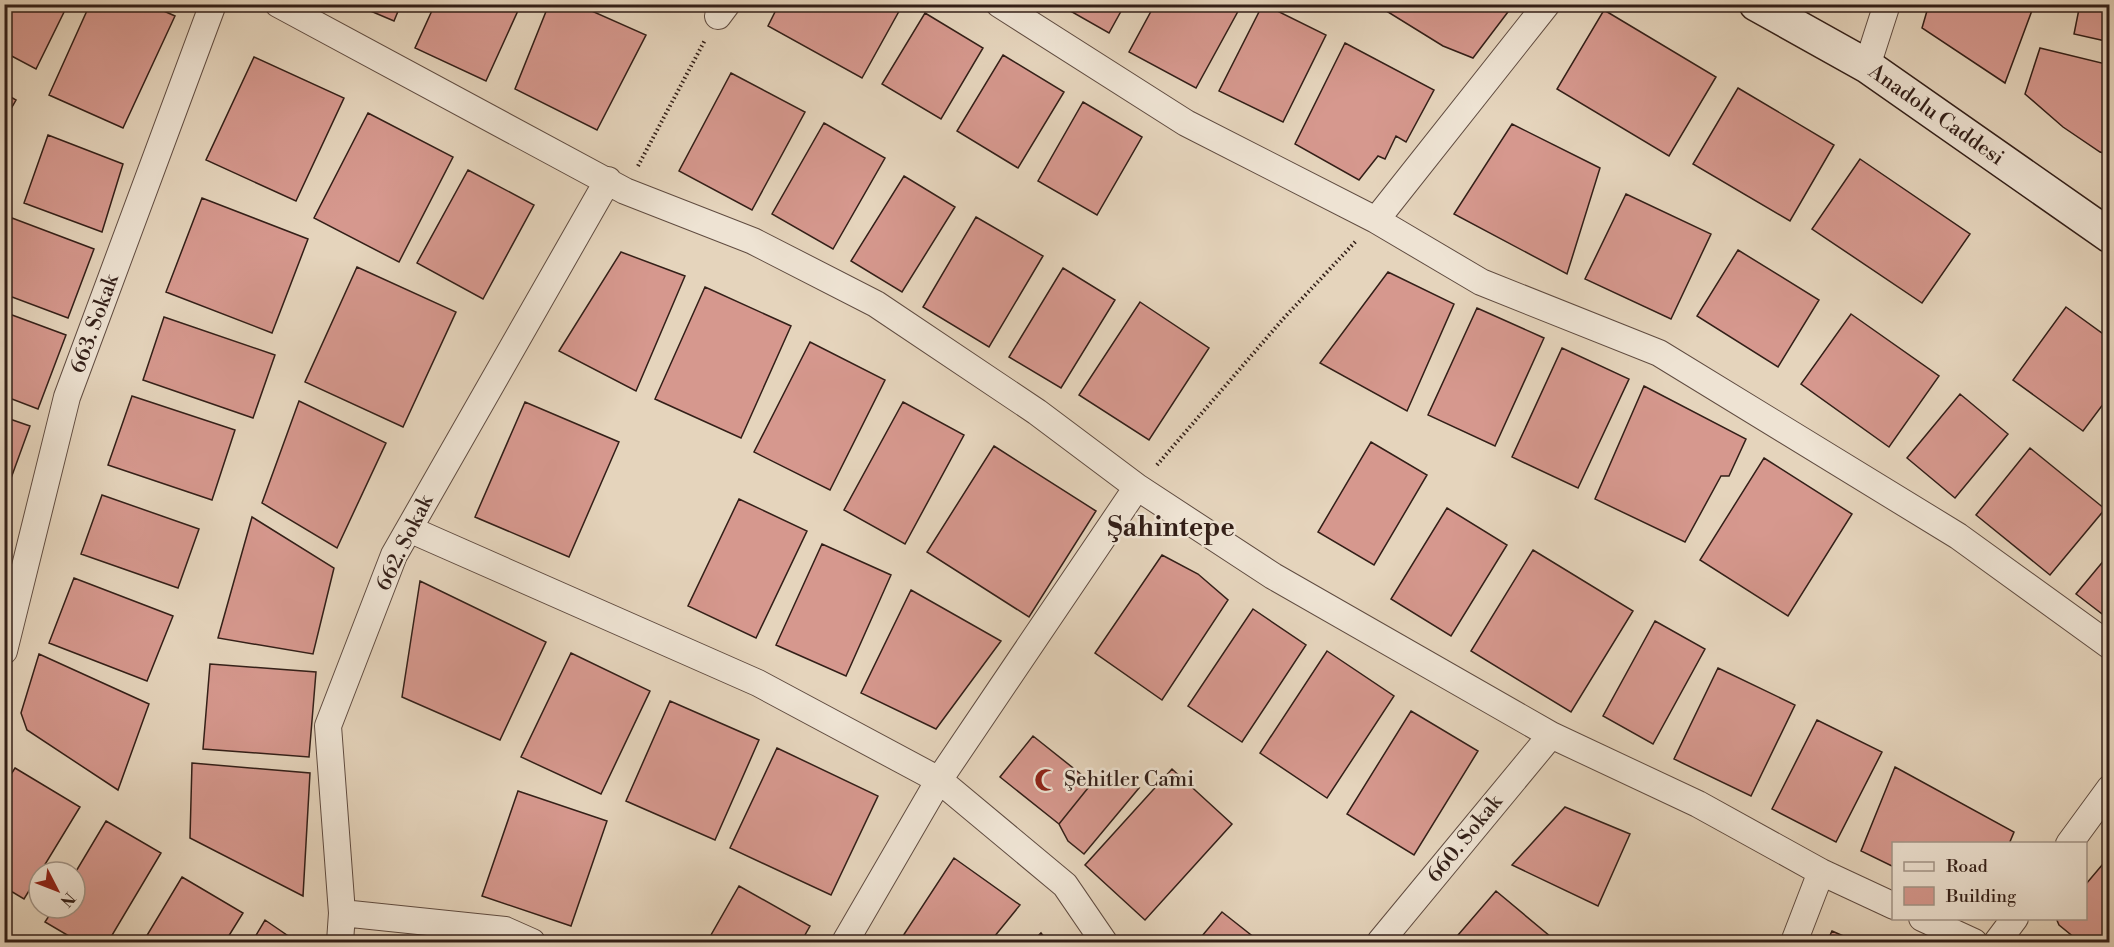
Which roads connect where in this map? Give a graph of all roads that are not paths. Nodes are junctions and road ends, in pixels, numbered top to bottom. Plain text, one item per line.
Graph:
1 (213, 4) edge
2 (278, 4) edge
3 (999, 4) edge
4 (1546, 4) edge
5 (1755, 4) edge
6 (1887, 4) edge
7 (1867, 66) junction
8 (616, 185) junction
9 (1376, 220) junction
10 (2109, 236) edge
11 (1137, 487) junction
12 (409, 529) junction
13 (2109, 646) edge
14 (4, 651) edge
15 (1551, 735) junction
16 (939, 780) junction
17 (2109, 788) edge
18 (2070, 842) edge
19 (1821, 872) junction
20 (1892, 906) edge
21 (342, 913) junction
22 (1926, 920) edge
23 (2014, 920) edge
24 (340, 942) edge
25 (532, 942) edge
26 (845, 942) edge
27 (1104, 942) edge
28 (1380, 942) edge
29 (1794, 942) edge
30 (1974, 942) edge
31 (1997, 942) edge

1 - 14 street, 663. Sokak
2 - 8 street
3 - 9 street
4 - 9 street
5 - 7 street, Anadolu Caddesi
6 - 7 street
7 - 10 street, Anadolu Caddesi
8 - 11 street
8 - 12 street, 662. Sokak
9 - 13 street
11 - 15 street
11 - 16 street
12 - 16 street
12 - 21 street, 662. Sokak
15 - 19 street
15 - 28 street, 660. Sokak
16 - 26 street
16 - 27 street
17 - 18 street
19 - 20 street
19 - 29 street
21 - 24 street, 662. Sokak
21 - 25 street
22 - 30 street
23 - 31 street

